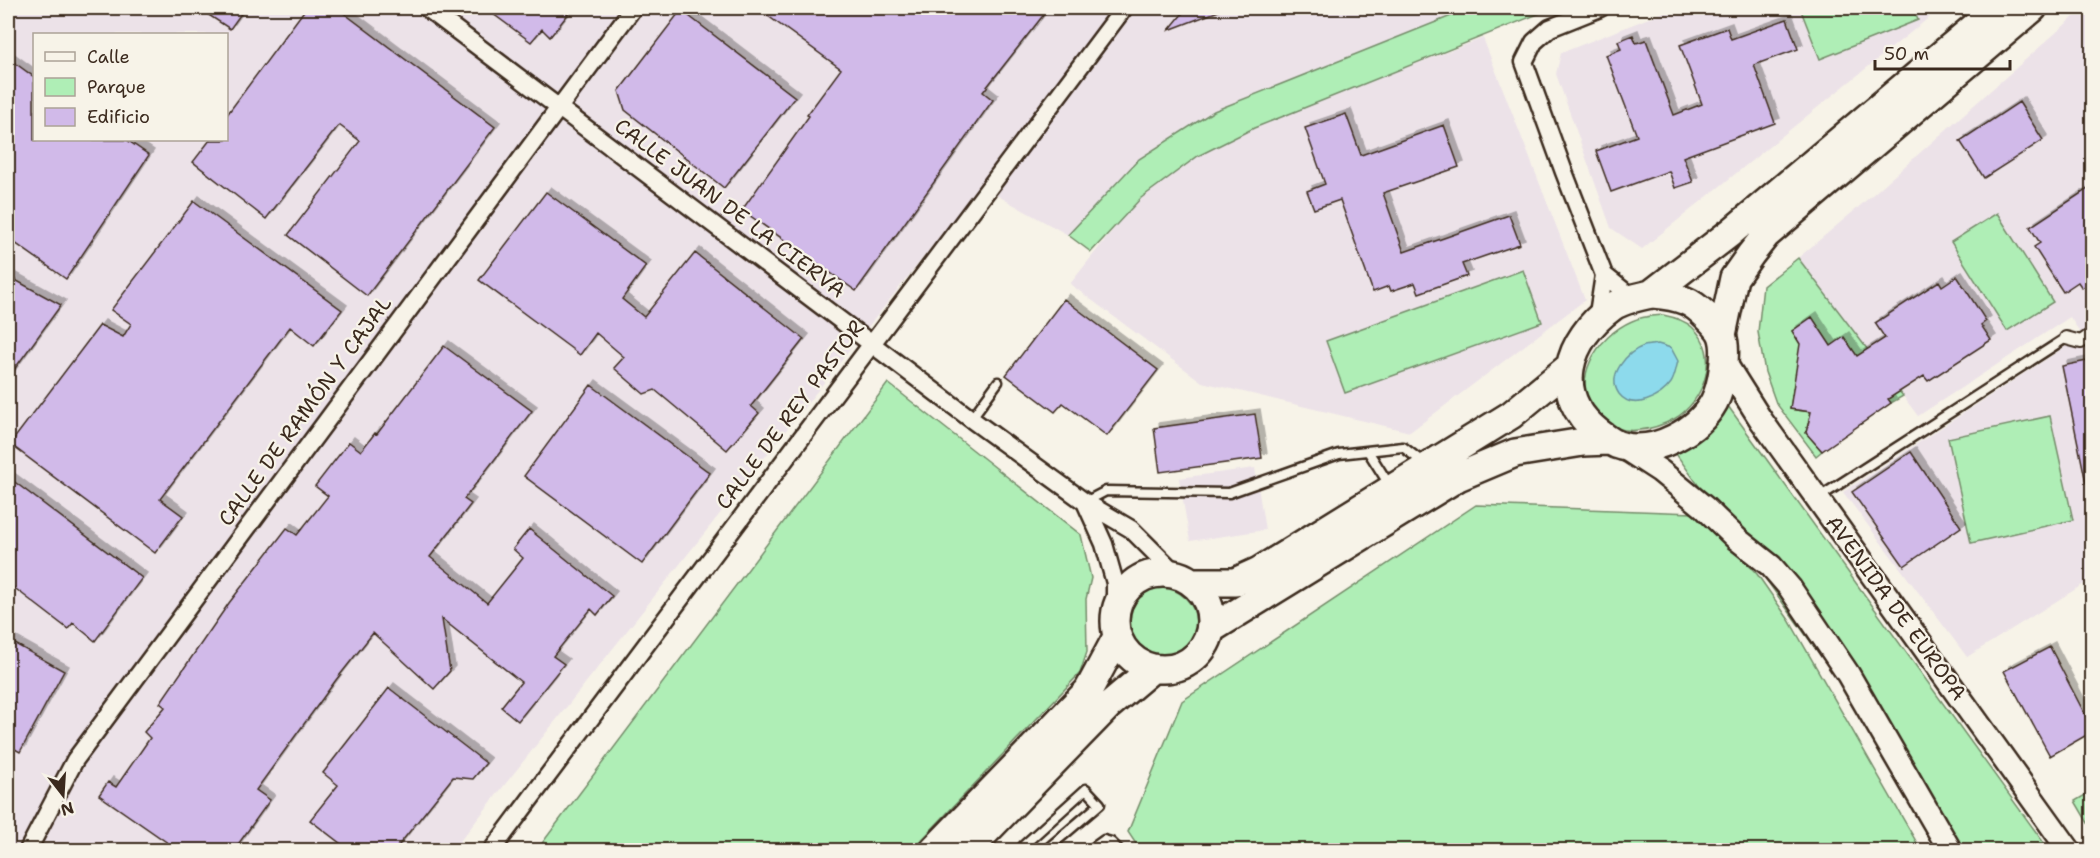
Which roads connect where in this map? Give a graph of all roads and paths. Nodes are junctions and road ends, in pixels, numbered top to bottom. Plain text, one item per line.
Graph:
1 (426, 8) edge
2 (633, 8) edge
3 (1124, 8) edge
4 (1600, 8) edge
5 (1997, 8) edge
6 (2033, 8) edge
7 (558, 108) junction
8 (1604, 275) junction
9 (1642, 296) junction
10 (1597, 320) junction
11 (2092, 334) edge
12 (1722, 335) junction
13 (2066, 338) joint
14 (872, 344) junction
15 (1725, 363) junction
16 (1568, 368) junction
17 (998, 382) dead end
18 (971, 419) junction
19 (1616, 444) junction
20 (1368, 451) junction
21 (1427, 466) junction
22 (1392, 489) junction
23 (1817, 498) junction
24 (1085, 502) junction
25 (1184, 578) junction
26 (1116, 628) junction
27 (1211, 629) junction
28 (1153, 668) junction
29 (982, 841) edge
30 (28, 850) edge
31 (492, 850) edge
32 (934, 850) edge
33 (1020, 850) edge
34 (1046, 850) edge
35 (1090, 850) edge
36 (1119, 850) edge
37 (1947, 850) edge
38 (2069, 850) edge

1 - 7 street, CALLE JUAN DE LA CIERVA
2 - 7 street, CALLE DE RAMÓN Y CAJAL
3 - 14 street, CALLE DE REY PASTOR
4 - 8 street
5 - 9 highway
6 - 12 highway
7 - 14 street, CALLE JUAN DE LA CIERVA
7 - 30 street, CALLE DE RAMÓN Y CAJAL
8 - 9 street
8 - 10 street
9 - 10 highway
9 - 12 highway
10 - 16 highway
11 - 13 street
12 - 15 highway
13 - 23 lane
14 - 18 street, CALLE JUAN DE LA CIERVA
14 - 31 street, CALLE DE REY PASTOR
15 - 19 highway
15 - 23 main road, AVENIDA DE EUROPA
16 - 19 highway
16 - 21 highway
17 - 18 lane
18 - 24 street, CALLE JUAN DE LA CIERVA
19 - 27 highway
19 - 37 main road
20 - 21 lane
20 - 22 lane
20 - 24 lane
21 - 22 highway
22 - 25 highway
23 - 38 main road, AVENIDA DE EUROPA
24 - 25 street, CALLE JUAN DE LA CIERVA
24 - 26 street
25 - 26 highway
25 - 27 highway
26 - 28 highway
26 - 32 highway
27 - 28 highway
28 - 29 highway
33 - 34 lane
35 - 36 lane

